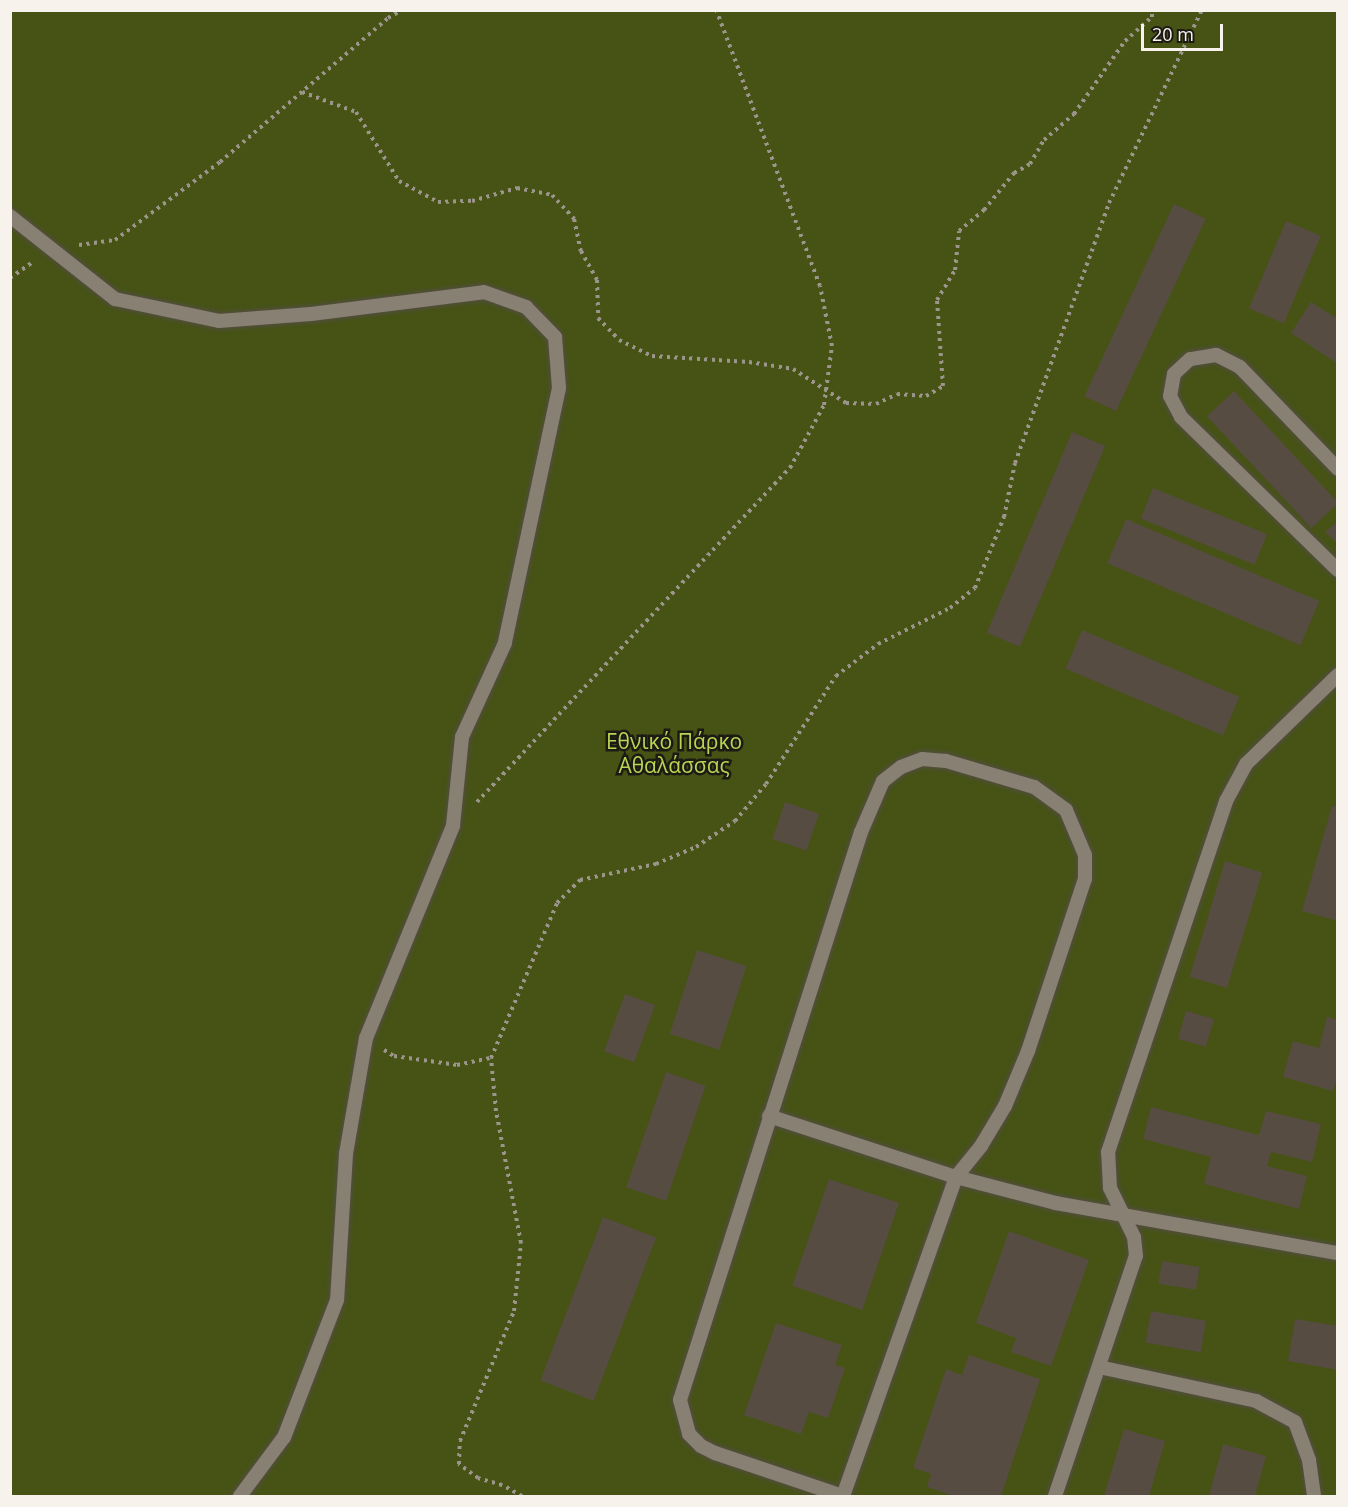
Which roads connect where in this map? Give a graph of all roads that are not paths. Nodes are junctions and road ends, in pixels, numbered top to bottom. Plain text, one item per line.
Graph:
1 (10, 216) edge
2 (1338, 469) edge
3 (1338, 570) edge
4 (1338, 675) edge
5 (769, 1116) junction
6 (956, 1177) junction
7 (1124, 1218) junction
8 (1338, 1253) edge
9 (1100, 1367) junction
10 (843, 1496) edge
11 (240, 1497) edge
12 (1055, 1497) edge
13 (1314, 1497) edge

1 - 11 lane
2 - 3 lane
4 - 7 lane
5 - 6 lane
5 - 6 lane
5 - 10 lane
6 - 7 lane
6 - 10 lane
7 - 8 lane
7 - 9 lane
9 - 12 lane
9 - 13 lane

